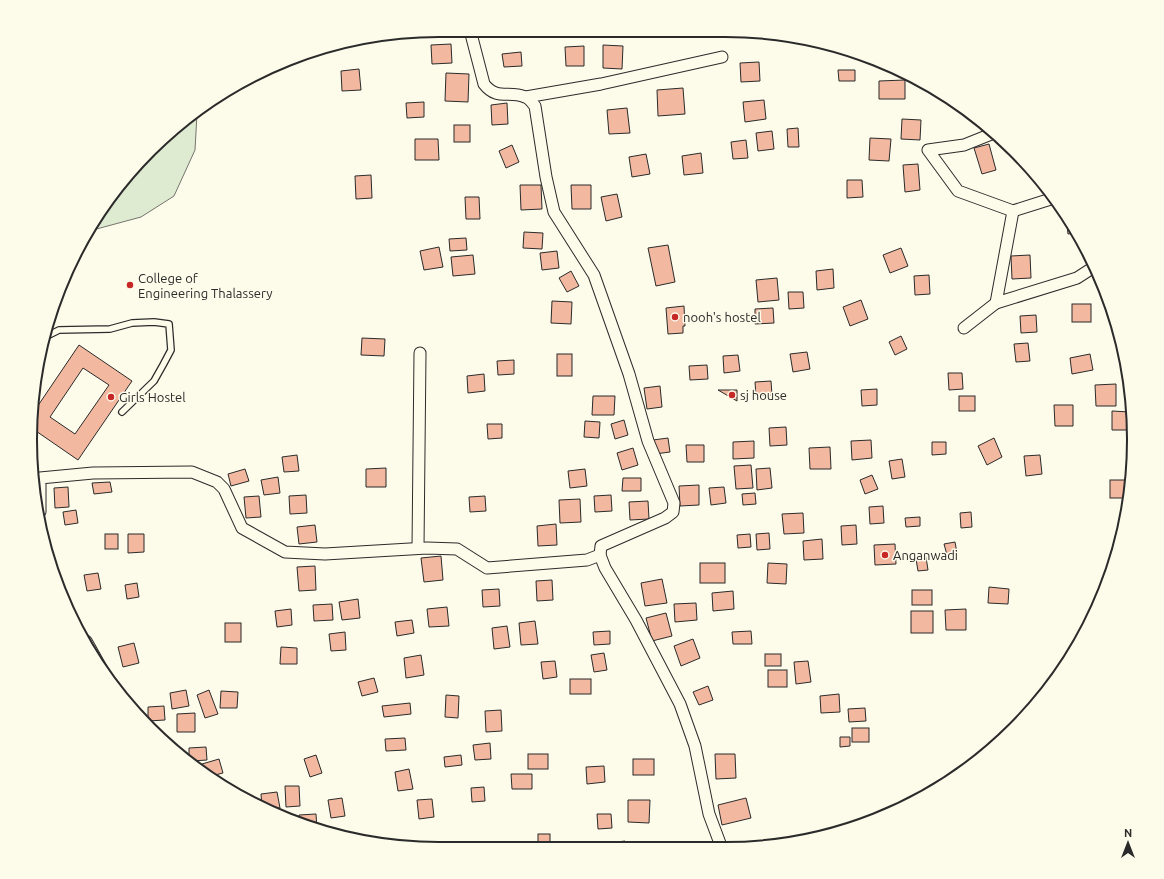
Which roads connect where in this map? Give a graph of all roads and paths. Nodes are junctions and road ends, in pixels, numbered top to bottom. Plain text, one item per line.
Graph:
1 (472, 37) edge
2 (722, 58) dead end
3 (526, 97) junction
4 (988, 135) edge
5 (1048, 200) edge
6 (1012, 211) junction
7 (1089, 270) edge
8 (996, 303) junction
9 (964, 328) dead end
10 (51, 334) edge
11 (420, 353) dead end
12 (122, 412) dead end
13 (40, 492) edge
14 (418, 548) junction
15 (600, 556) junction
16 (720, 842) edge

1 - 3 street
2 - 3 street
3 - 15 street
4 - 6 street
5 - 6 street
6 - 8 street
7 - 8 street
8 - 9 street
10 - 12 lane
11 - 14 street
13 - 14 street
14 - 15 street
15 - 16 street

